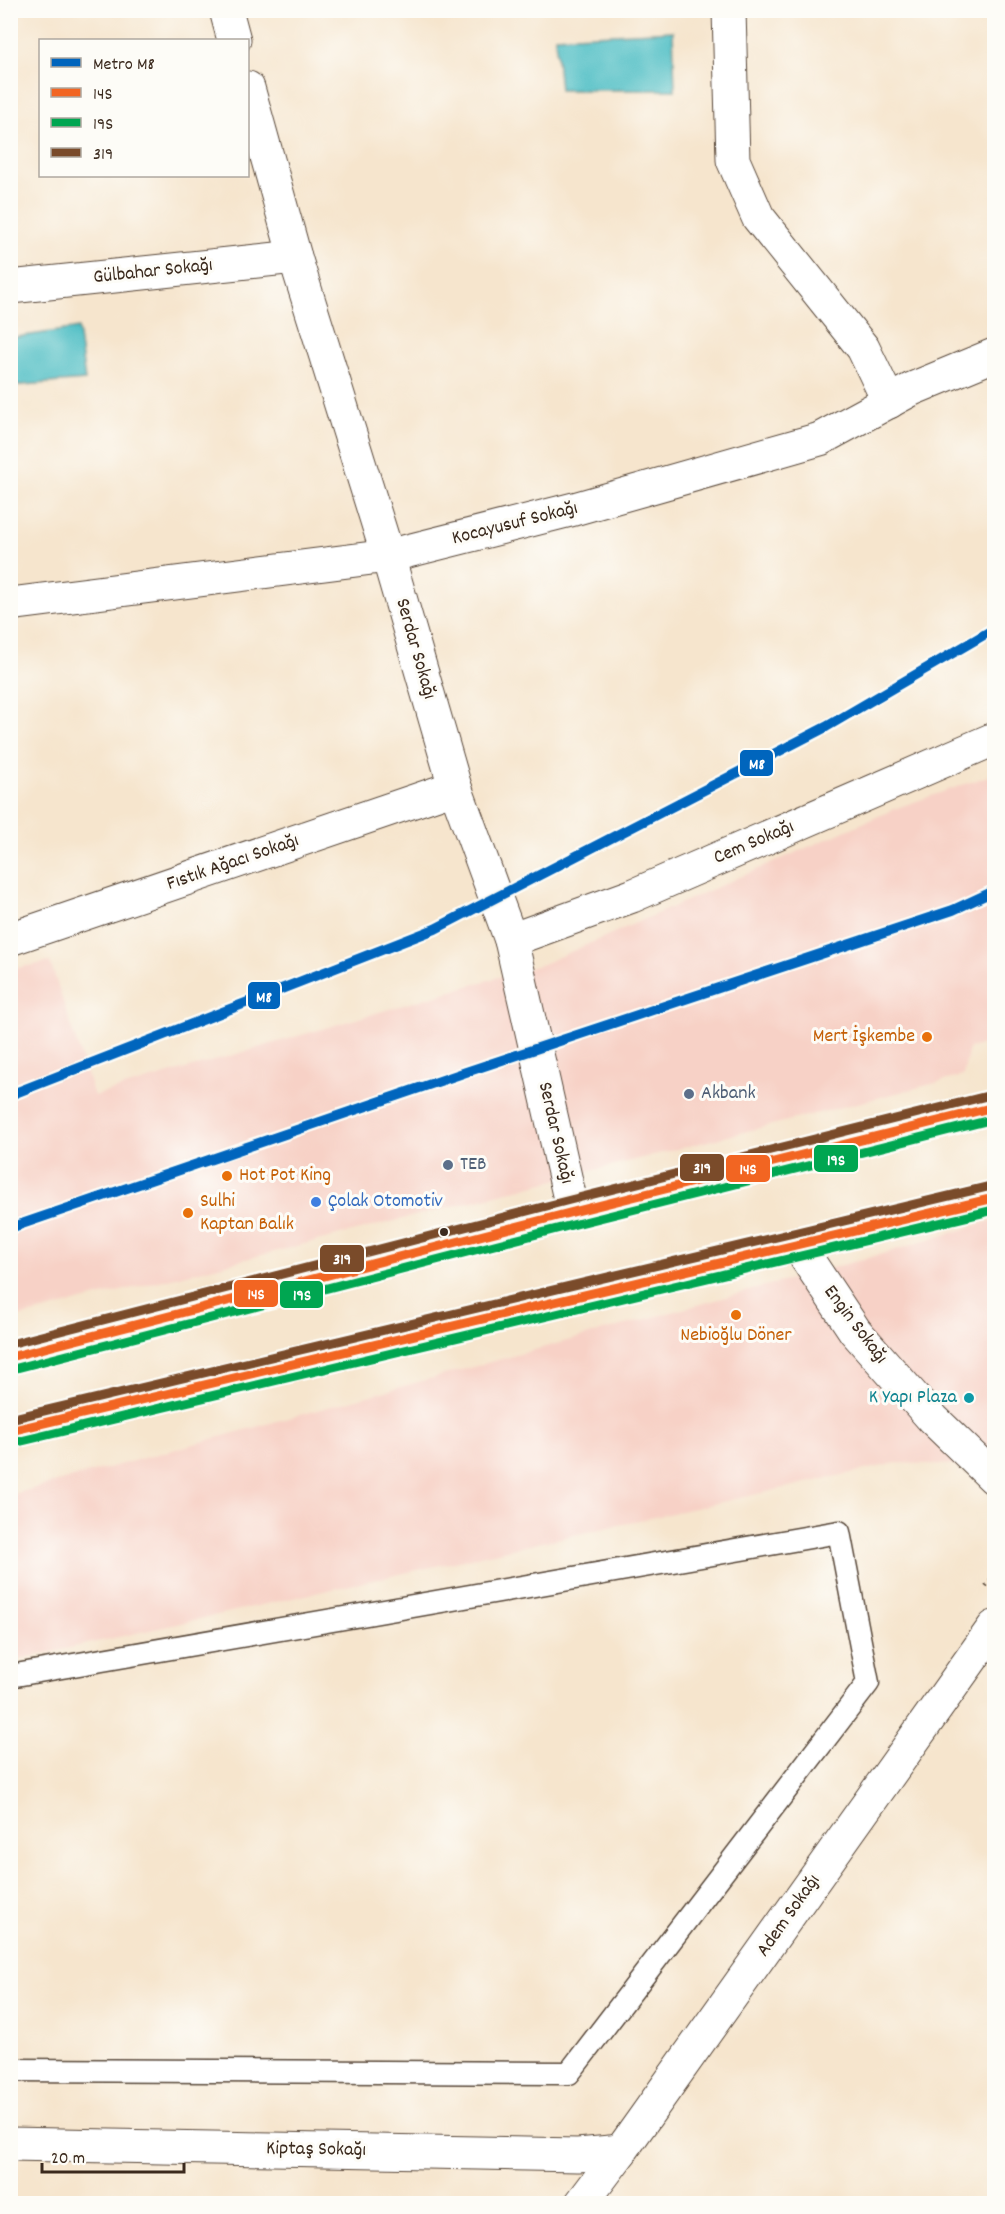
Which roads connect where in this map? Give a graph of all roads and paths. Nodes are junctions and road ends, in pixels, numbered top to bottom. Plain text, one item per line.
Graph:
1 (226, 10) edge
2 (729, 10) edge
3 (234, 39) edge
4 (249, 92) edge
5 (295, 257) junction
6 (10, 287) edge
7 (994, 355) edge
8 (889, 402) junction
9 (388, 556) junction
10 (10, 604) edge
11 (994, 739) edge
12 (455, 787) junction
13 (10, 939) edge
14 (511, 940) junction
15 (994, 1107) edge
16 (994, 1197) edge
17 (573, 1212) junction
18 (797, 1244) junction
19 (10, 1357) edge
20 (10, 1431) edge
21 (994, 1478) edge
22 (994, 1627) edge
23 (10, 1676) edge
24 (10, 2070) edge
25 (10, 2144) edge
26 (621, 2151) junction
27 (581, 2204) edge

1 - 3 street
2 - 8 street
4 - 5 street, Serdar Sokağı
5 - 6 street, Gülbahar Sokağı
5 - 9 street, Serdar Sokağı
7 - 8 street, Kocayusuf Sokağı
8 - 9 street, Kocayusuf Sokağı
9 - 10 street, Kocayusuf Sokağı
9 - 12 street, Serdar Sokağı
11 - 14 street, Cem Sokağı
12 - 13 street, Fıstık Ağacı Sokağı
12 - 14 street, Serdar Sokağı
14 - 17 street, Serdar Sokağı
15 - 17 main road
16 - 18 main road
17 - 19 main road
18 - 20 main road
18 - 21 street, Engin Sokağı
22 - 26 street, Adem Sokağı
23 - 24 lane
25 - 26 street, Kiptaş Sokağı
26 - 27 street, Adem Sokağı

